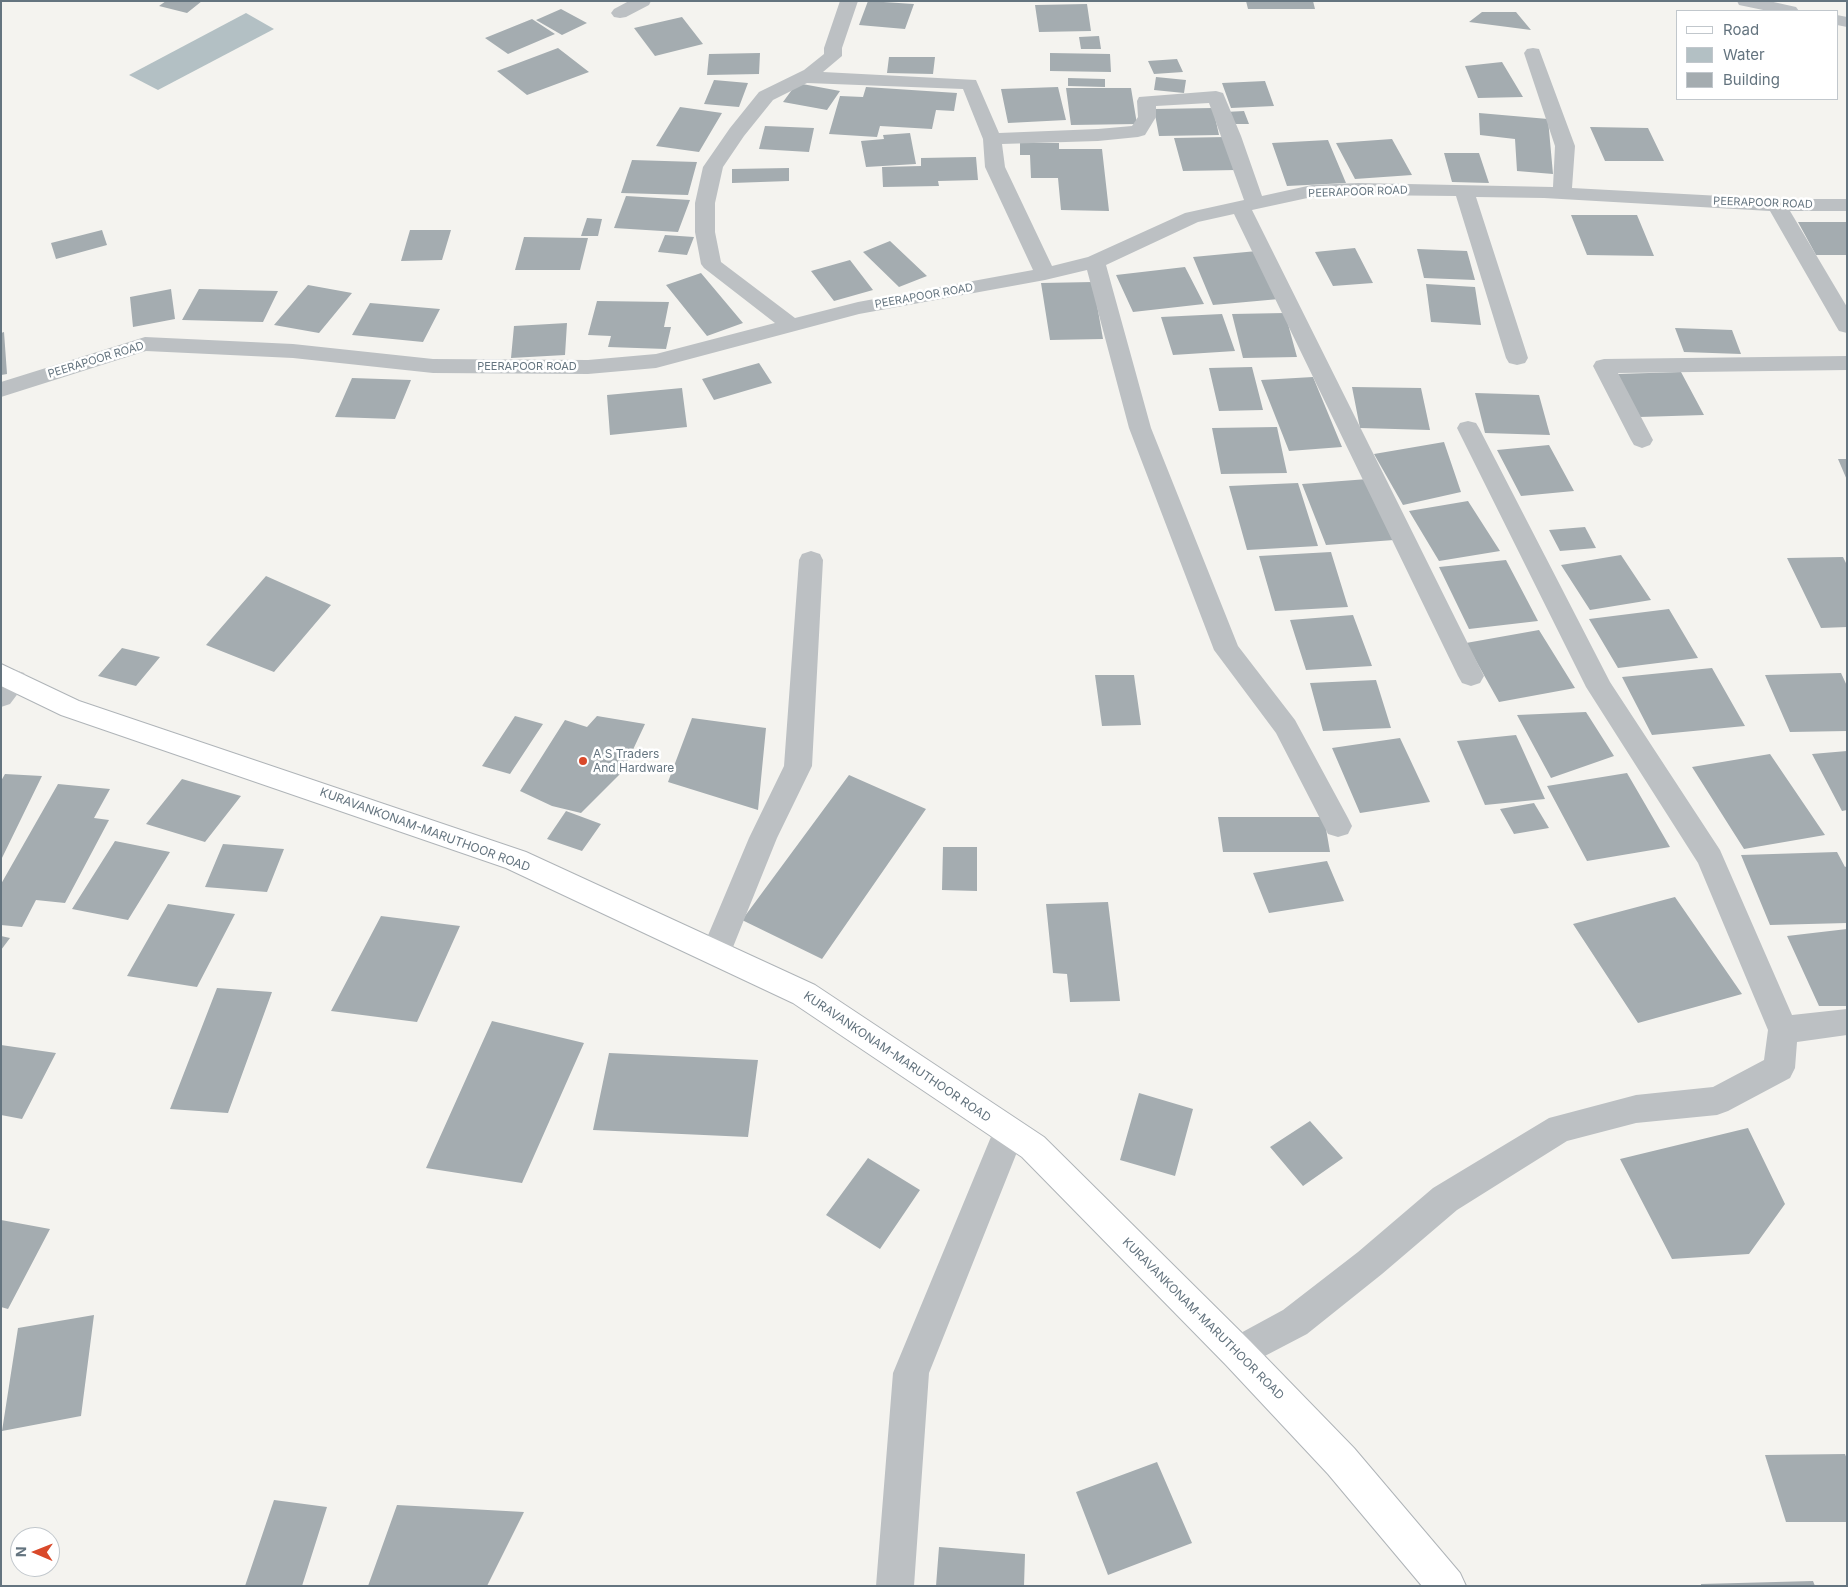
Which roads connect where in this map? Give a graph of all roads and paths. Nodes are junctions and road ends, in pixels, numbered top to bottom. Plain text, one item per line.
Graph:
1 (643, 1) edge
2 (849, 1) edge
3 (1745, 1) edge
4 (1786, 10) edge
5 (620, 12) dead end
6 (1533, 54) dead end
7 (805, 77) junction
8 (992, 140) junction
9 (1464, 191) junction
10 (1562, 193) junction
11 (1248, 205) junction
12 (1777, 205) junction
13 (1847, 205) edge
14 (1095, 262) junction
15 (1045, 274) junction
16 (791, 326) junction
17 (1847, 326) edge
18 (1517, 358) dead end
19 (1847, 363) edge
20 (1, 390) edge
21 (1468, 428) dead end
22 (1642, 440) dead end
23 (811, 560) dead end
24 (1471, 676) dead end
25 (6, 684) edge
26 (1338, 826) dead end
27 (716, 952) junction
28 (1847, 1022) edge
29 (1783, 1030) junction
30 (1009, 1132) junction
31 (1238, 1353) junction
32 (895, 1586) edge
33 (1447, 1586) edge

1 - 5 street
2 - 7 street
3 - 4 street
6 - 10 street
7 - 8 street
7 - 16 street
8 - 11 street
8 - 15 street
9 - 10 street, PEERAPOOR ROAD
9 - 11 street, PEERAPOOR ROAD
9 - 18 street
10 - 12 street, PEERAPOOR ROAD
11 - 14 street, PEERAPOOR ROAD
11 - 24 street
12 - 13 street, PEERAPOOR ROAD
12 - 17 street
14 - 15 street, PEERAPOOR ROAD
14 - 26 street
15 - 16 street, PEERAPOOR ROAD
16 - 20 street, PEERAPOOR ROAD
19 - 22 street
21 - 29 street
23 - 27 street
25 - 27 main road, KURAVANKONAM-MARUTHOOR ROAD
27 - 30 main road, KURAVANKONAM-MARUTHOOR ROAD
28 - 29 street
29 - 31 street
30 - 31 main road, KURAVANKONAM-MARUTHOOR ROAD
30 - 32 street
31 - 33 main road, KURAVANKONAM-MARUTHOOR ROAD

